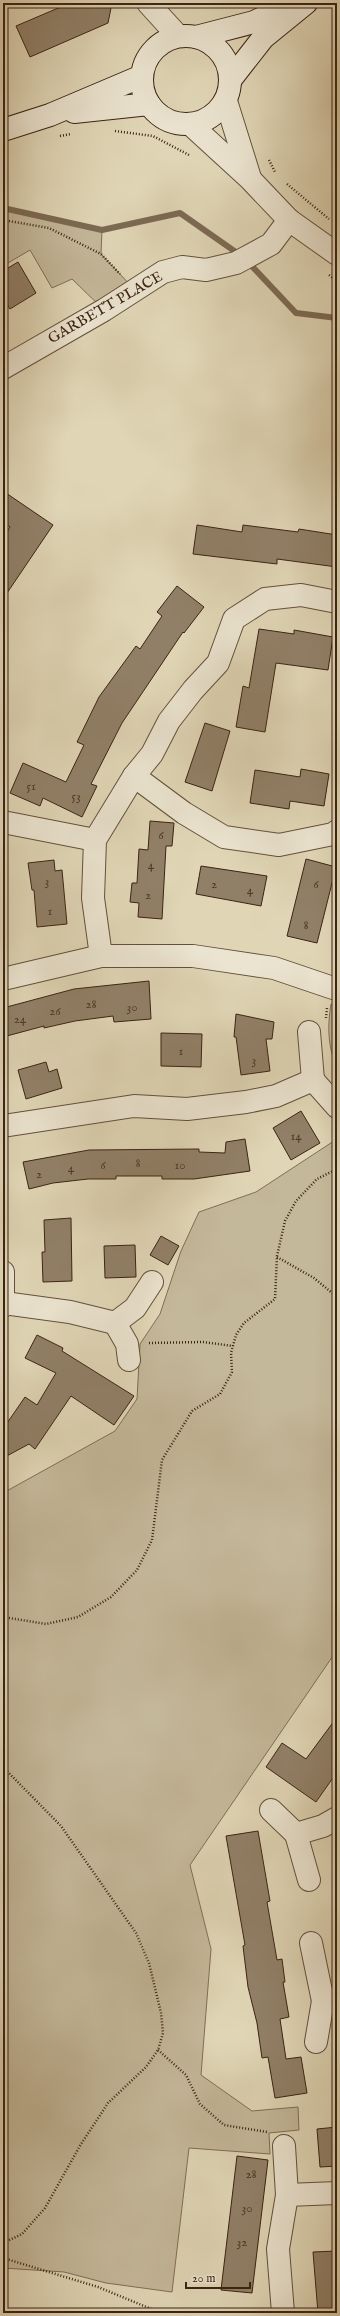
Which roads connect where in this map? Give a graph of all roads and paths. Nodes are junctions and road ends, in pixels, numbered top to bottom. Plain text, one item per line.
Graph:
1 (148, 3) edge
2 (292, 3) edge
3 (306, 3) edge
4 (187, 36) junction
5 (142, 76) junction
6 (231, 79) junction
7 (226, 101) junction
8 (149, 104) junction
9 (50, 115) junction
10 (190, 124) junction
11 (3, 130) edge
12 (111, 131) dead end
13 (74, 134) dead end
14 (52, 137) dead end
15 (190, 155) dead end
16 (266, 155) dead end
17 (276, 173) dead end
18 (250, 179) junction
19 (286, 183) dead end
20 (3, 220) edge
21 (289, 220) junction
22 (331, 221) dead end
23 (337, 254) edge
24 (134, 289) junction
25 (3, 368) edge
26 (337, 602) edge
27 (134, 776) junction
28 (3, 822) edge
29 (336, 836) edge
30 (95, 840) junction
31 (101, 956) junction
32 (3, 979) edge
33 (336, 989) edge
34 (309, 1032) dead end
35 (313, 1080) junction
36 (337, 1107) edge
37 (3, 1126) edge
38 (337, 1170) edge
39 (277, 1256) junction
40 (3, 1272) edge
41 (152, 1282) dead end
42 (337, 1297) edge
43 (3, 1304) edge
44 (115, 1323) junction
45 (233, 1346) junction
46 (128, 1352) joint
47 (3, 1618) edge
48 (3, 1767) edge
49 (270, 1810) dead end
50 (337, 1818) edge
51 (296, 1834) junction
52 (308, 1880) dead end
53 (311, 1942) dead end
54 (330, 2000) edge
55 (316, 2042) dead end
56 (158, 2050) junction
57 (284, 2146) joint
58 (337, 2193) edge
59 (288, 2194) junction
60 (3, 2243) edge
61 (3, 2258) edge
62 (161, 2313) edge
63 (284, 2313) edge

1 - 4 street
2 - 4 street
3 - 6 street
4 - 5 street
4 - 6 street
5 - 8 street
5 - 9 street
6 - 7 street
7 - 10 street
7 - 18 street
8 - 9 street
8 - 10 street
9 - 11 street
10 - 18 street
12 - 15 path
13 - 14 path
16 - 17 path
18 - 21 street
19 - 22 path
20 - 24 path
21 - 23 street
21 - 24 street, GARBETT PLACE
24 - 25 street, GARBETT PLACE
26 - 27 street
27 - 29 street
27 - 30 street
28 - 30 street
30 - 31 street
31 - 32 street
31 - 33 street
34 - 35 street
35 - 36 street
35 - 37 street
38 - 39 path
39 - 42 path
39 - 45 path
40 - 43 street
41 - 44 street
43 - 44 street
44 - 46 street
45 - 46 path
45 - 47 path
48 - 56 path
49 - 51 street
50 - 51 street
51 - 52 street
53 - 54 street
54 - 55 street
56 - 57 path
56 - 60 path
57 - 59 street
58 - 59 street
59 - 63 street
61 - 62 path

